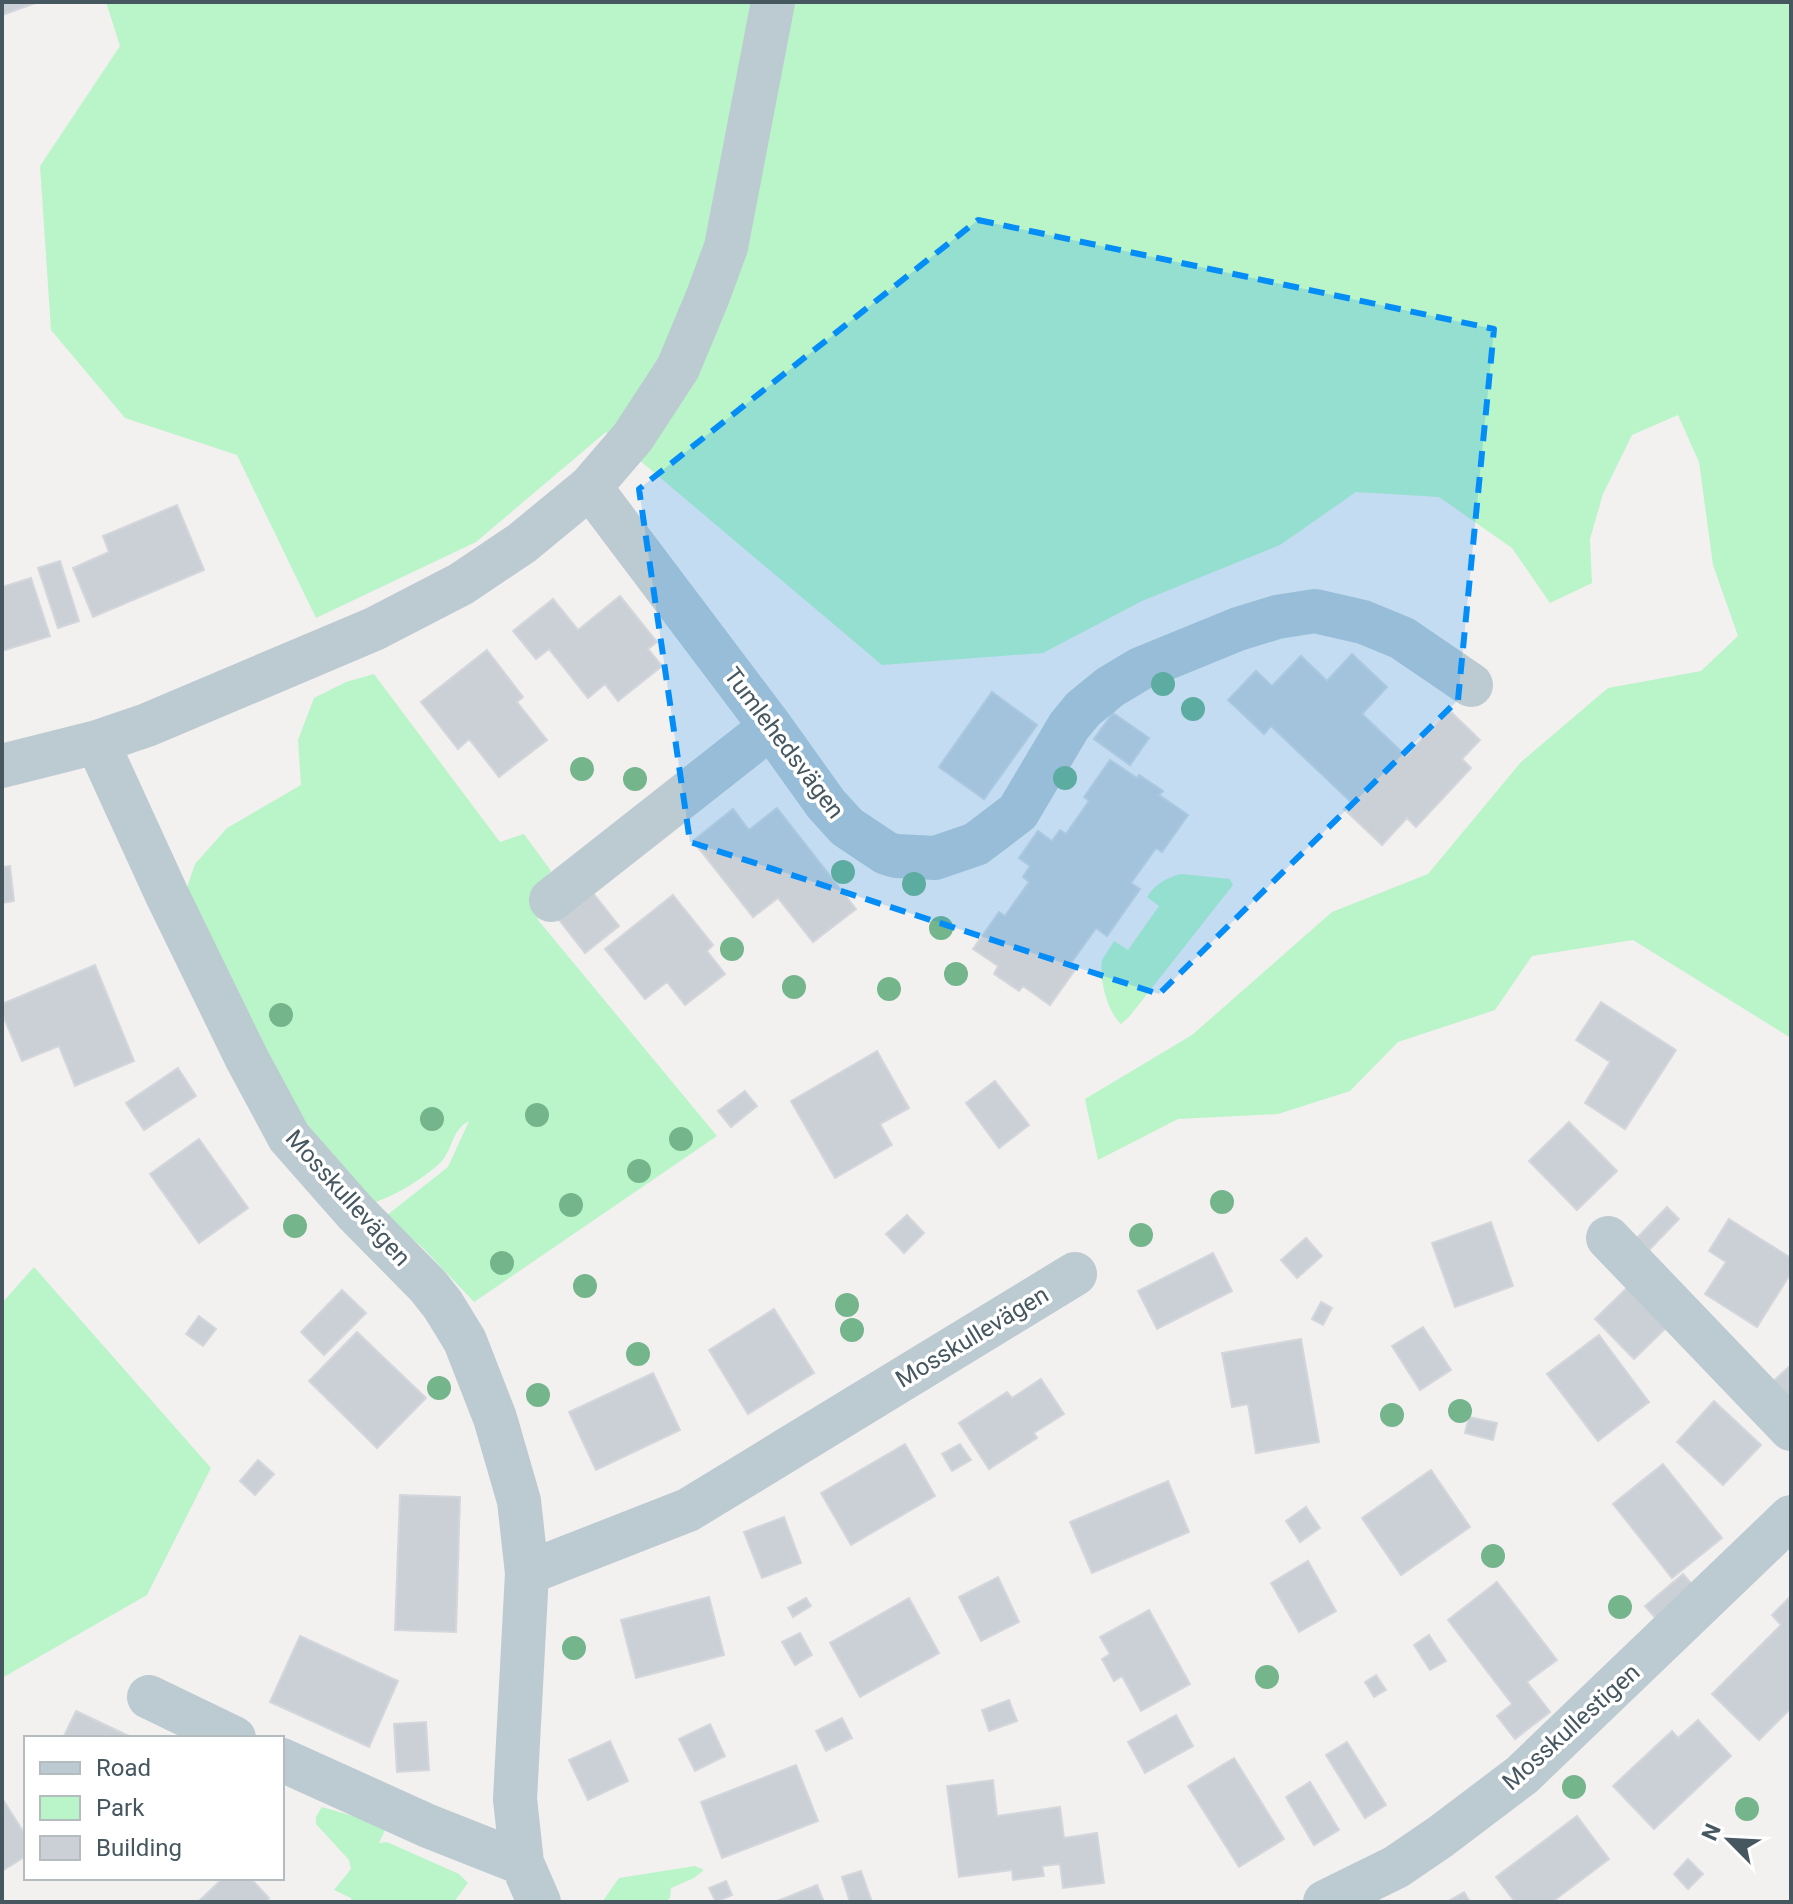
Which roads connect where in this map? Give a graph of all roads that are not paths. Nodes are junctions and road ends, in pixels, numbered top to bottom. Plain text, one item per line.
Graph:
1 (773, 2) edge
2 (590, 487) junction
3 (1471, 685) dead end
4 (771, 727) junction
5 (97, 742) junction
6 (2, 766) edge
7 (551, 900) dead end
8 (1608, 1238) dead end
9 (1075, 1274) dead end
10 (1791, 1429) edge
11 (1791, 1517) edge
12 (527, 1573) junction
13 (149, 1697) dead end
14 (230, 1736) edge
15 (284, 1761) edge
16 (522, 1863) junction
17 (539, 1902) edge
18 (1325, 1902) edge

1 - 2 street
2 - 4 street, Tumlehedsvägen
2 - 5 street
3 - 4 street, Tumlehedsvägen
4 - 7 street
5 - 6 street
5 - 12 street, Mosskullevägen
8 - 10 street
9 - 12 street, Mosskullevägen
11 - 18 street, Mosskullestigen
12 - 16 street, Mosskullevägen
13 - 14 street
15 - 16 street
16 - 17 street, Mosskullevägen

